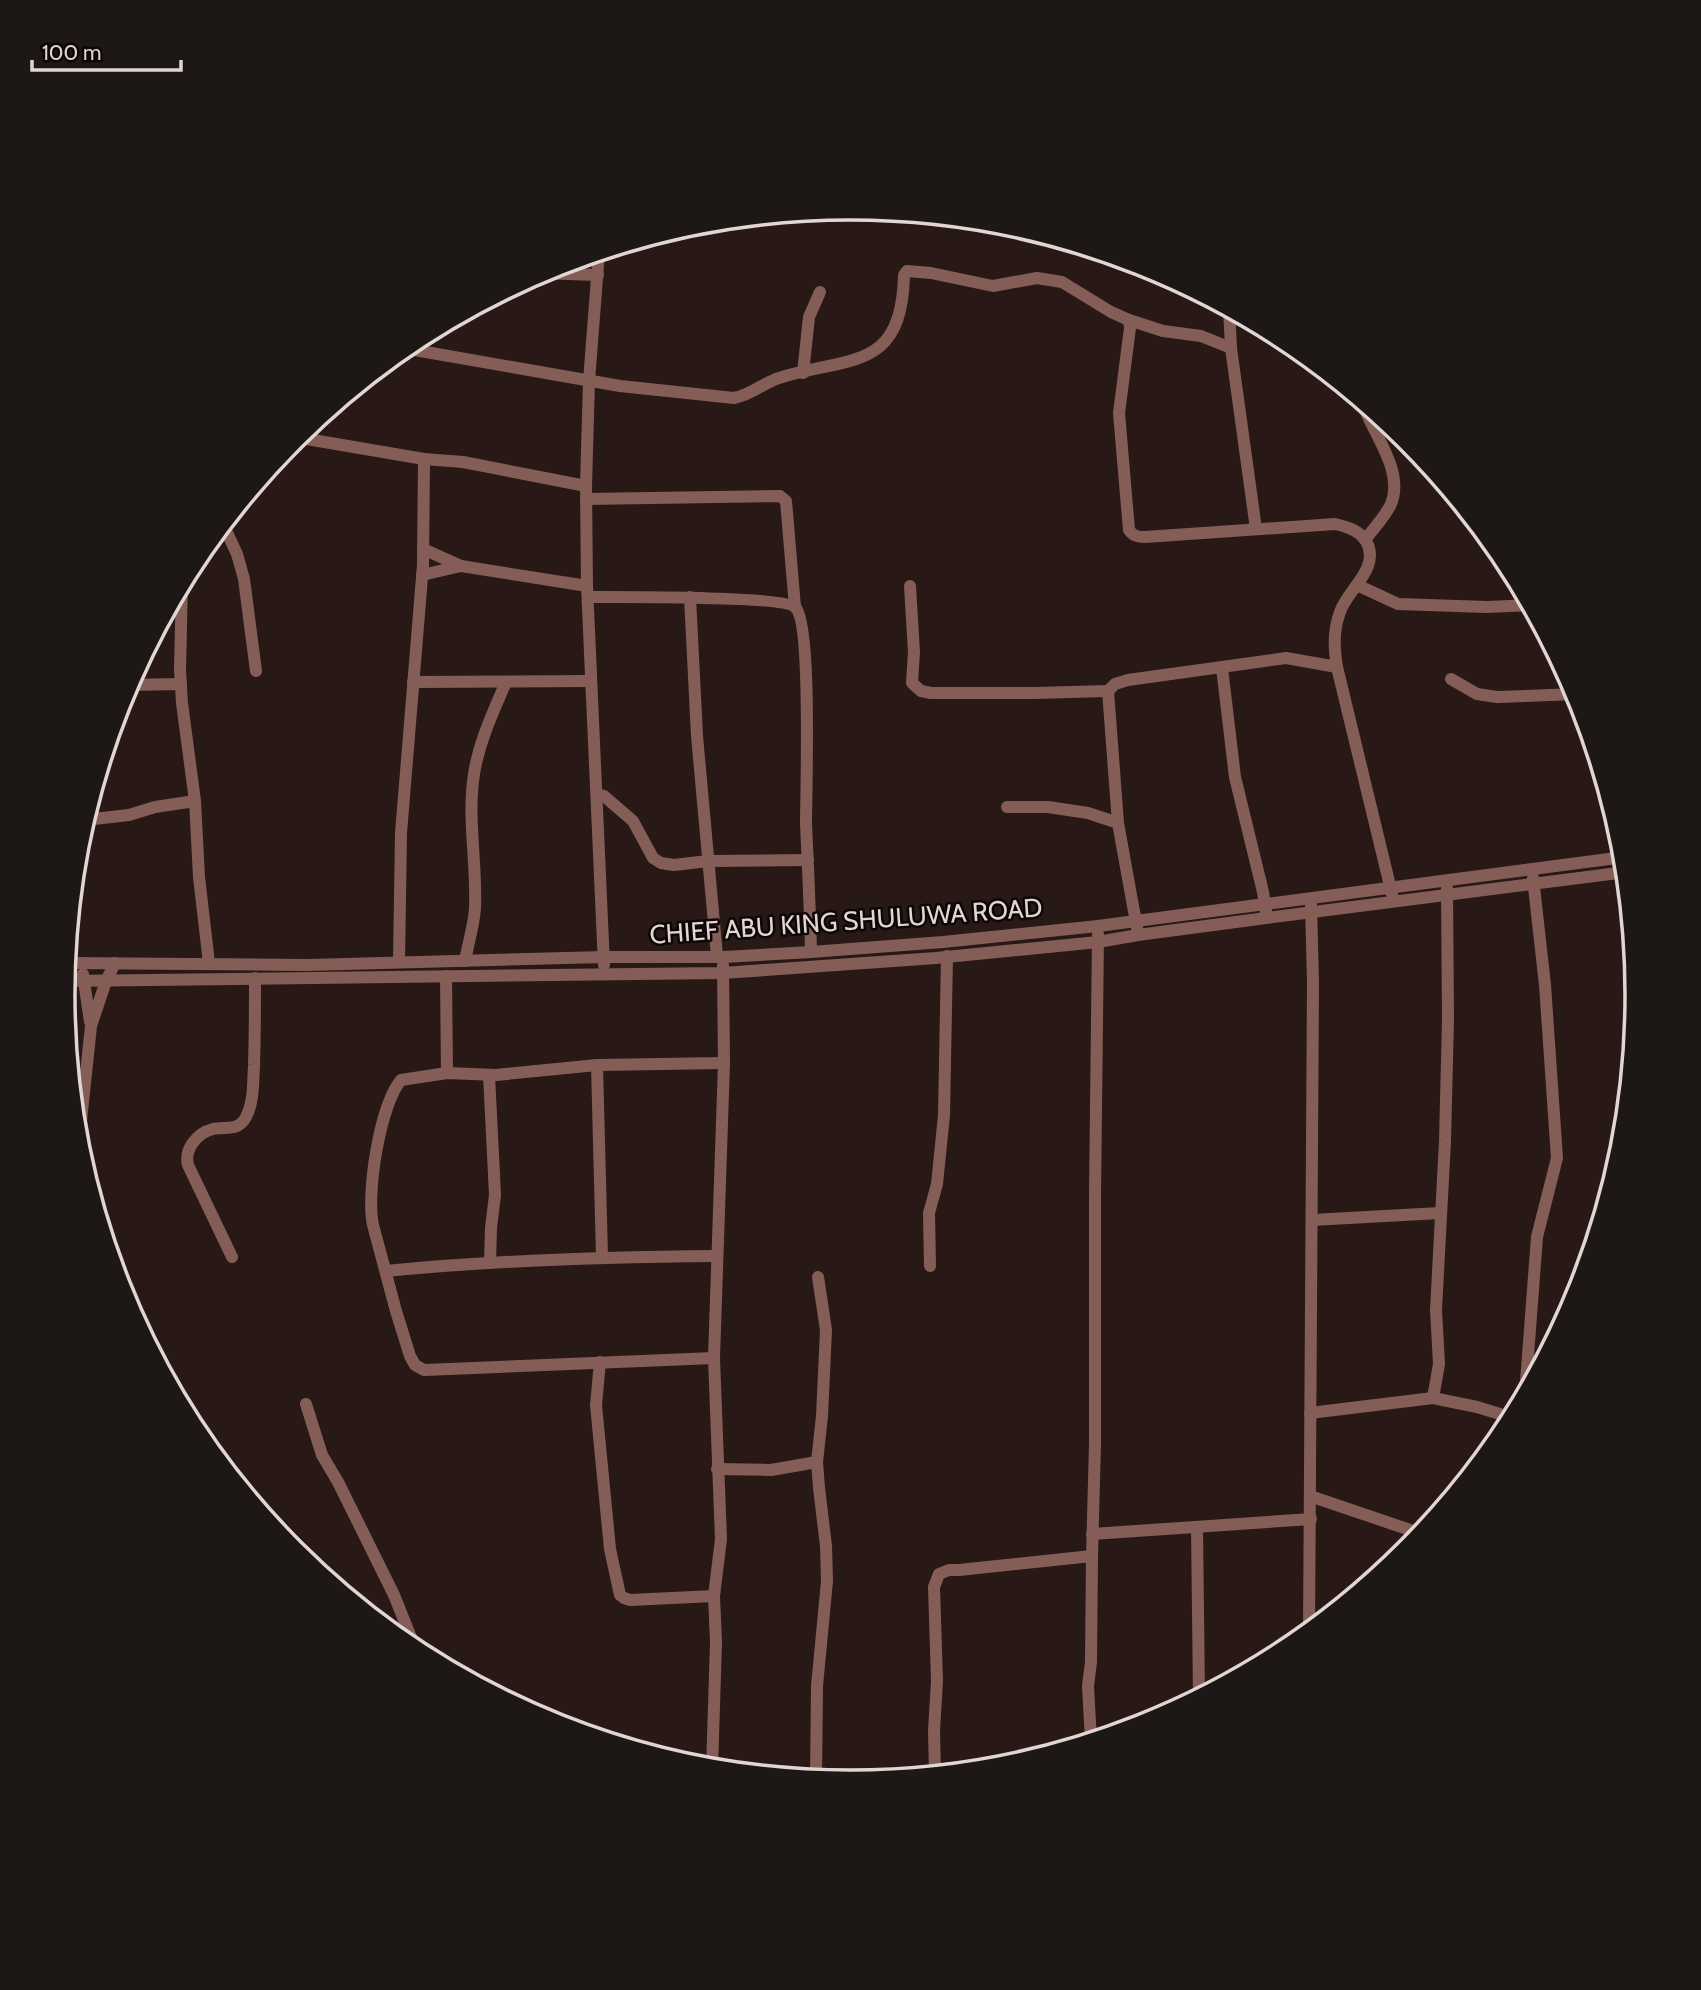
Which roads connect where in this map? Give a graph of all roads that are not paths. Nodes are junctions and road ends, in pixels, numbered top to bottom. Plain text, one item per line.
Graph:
1 (599, 262) edge
2 (567, 274) edge
3 (598, 275) junction
4 (820, 292) dead end
5 (1230, 319) edge
6 (1132, 324) junction
7 (1231, 348) junction
8 (419, 351) edge
9 (803, 373) junction
10 (589, 381) junction
11 (1367, 417) edge
12 (310, 439) edge
13 (424, 459) junction
14 (586, 493) junction
15 (1256, 529) junction
16 (227, 534) edge
17 (1365, 540) junction
18 (423, 549) junction
19 (461, 566) junction
20 (422, 575) junction
21 (1357, 585) junction
22 (910, 586) dead end
23 (588, 591) junction
24 (690, 597) junction
25 (182, 603) edge
26 (1521, 605) edge
27 (795, 607) junction
28 (1337, 667) junction
29 (1222, 668) junction
30 (256, 671) dead end
31 (1451, 679) dead end
32 (592, 681) junction
33 (413, 682) junction
34 (506, 682) junction
35 (181, 684) junction
36 (140, 685) edge
37 (1108, 691) junction
38 (1565, 694) edge
39 (598, 795) junction
40 (195, 801) junction
41 (1007, 807) dead end
42 (96, 819) edge
43 (1118, 823) junction
44 (1613, 859) edge
45 (808, 860) junction
46 (708, 861) junction
47 (1532, 869) junction
48 (1616, 873) edge
49 (1447, 880) junction
50 (1533, 884) junction
51 (1390, 887) junction
52 (1447, 895) junction
53 (1310, 899) junction
54 (1393, 902) junction
55 (1265, 904) junction
56 (1312, 913) junction
57 (1266, 918) junction
58 (1136, 921) junction
59 (1098, 926) junction
60 (1138, 935) junction
61 (1098, 942) junction
62 (811, 951) junction
63 (947, 956) junction
64 (604, 957) junction
65 (720, 957) junction
66 (465, 961) junction
67 (76, 962) edge
68 (80, 962) junction
69 (115, 962) junction
70 (399, 962) junction
71 (209, 963) junction
72 (723, 973) junction
73 (605, 974) junction
74 (446, 976) junction
75 (255, 978) junction
76 (138, 980) junction
77 (76, 981) edge
78 (84, 981) junction
79 (106, 981) junction
80 (75, 987) edge
81 (92, 1004) junction
82 (724, 1063) junction
83 (597, 1065) junction
84 (447, 1073) junction
85 (489, 1075) junction
86 (83, 1102) edge
87 (1440, 1213) junction
88 (1312, 1220) junction
89 (717, 1256) junction
90 (232, 1257) dead end
91 (602, 1257) junction
92 (491, 1264) junction
93 (930, 1266) dead end
94 (386, 1271) junction
95 (818, 1277) dead end
96 (714, 1358) junction
97 (600, 1362) junction
98 (1527, 1374) edge
99 (1433, 1398) junction
100 (306, 1404) dead end
101 (1310, 1413) junction
102 (1502, 1415) edge
103 (817, 1462) junction
104 (717, 1469) junction
105 (1310, 1496) junction
106 (1311, 1518) junction
107 (1197, 1527) junction
108 (1411, 1530) edge
109 (1092, 1534) junction
110 (1092, 1556) junction
111 (714, 1596) junction
112 (1309, 1619) edge
113 (404, 1628) edge
114 (1199, 1687) edge
115 (1091, 1732) edge
116 (712, 1757) edge
117 (935, 1766) edge
118 (816, 1769) edge

1 - 3 street
2 - 3 street
3 - 10 street
4 - 9 street
5 - 7 street
6 - 7 street
6 - 9 street
6 - 15 street
7 - 15 street
8 - 10 street
9 - 10 street
10 - 14 street
11 - 17 street
12 - 13 street
13 - 14 street
13 - 18 street
14 - 23 street
14 - 27 street
15 - 17 street
16 - 30 street
17 - 21 street
18 - 19 street
18 - 20 street
19 - 20 street
19 - 23 street
20 - 33 street
21 - 26 street
21 - 28 street
22 - 37 street
23 - 24 street
23 - 32 street
24 - 27 street
24 - 46 street
25 - 35 street
27 - 45 street
28 - 29 street
28 - 51 street
29 - 37 street
29 - 55 street
31 - 38 street
32 - 34 street
32 - 39 street
33 - 34 street
33 - 70 street
34 - 66 street
35 - 36 street
35 - 40 street
37 - 43 street
39 - 46 street
39 - 64 street
40 - 42 street
40 - 71 street
41 - 43 street
43 - 58 street
44 - 47 street, CHIEF ABU KING SHULUWA ROAD
45 - 46 street
45 - 62 street
46 - 65 street
47 - 49 street, CHIEF ABU KING SHULUWA ROAD
47 - 50 street
48 - 50 street
49 - 51 street, CHIEF ABU KING SHULUWA ROAD
49 - 52 street
50 - 52 street
50 - 98 street
51 - 53 street, CHIEF ABU KING SHULUWA ROAD
51 - 54 street
52 - 54 street
52 - 87 street
53 - 55 street, CHIEF ABU KING SHULUWA ROAD
53 - 56 street
54 - 56 street
55 - 57 street
55 - 58 street, CHIEF ABU KING SHULUWA ROAD
56 - 57 street
56 - 88 street
57 - 60 street
58 - 59 street, CHIEF ABU KING SHULUWA ROAD
58 - 60 street
59 - 61 street
59 - 62 street, CHIEF ABU KING SHULUWA ROAD
60 - 61 street
61 - 63 street
61 - 109 street
62 - 65 street, CHIEF ABU KING SHULUWA ROAD
63 - 72 street
63 - 93 street
64 - 65 street, CHIEF ABU KING SHULUWA ROAD
64 - 66 street, CHIEF ABU KING SHULUWA ROAD
64 - 73 street
65 - 72 street
66 - 70 street, CHIEF ABU KING SHULUWA ROAD
67 - 68 street, CHIEF ABU KING SHULUWA ROAD
68 - 69 street, CHIEF ABU KING SHULUWA ROAD
68 - 78 street
69 - 71 street, CHIEF ABU KING SHULUWA ROAD
69 - 79 street
70 - 71 street, CHIEF ABU KING SHULUWA ROAD
72 - 73 street
72 - 82 street
73 - 74 street
74 - 75 street
74 - 84 street
75 - 76 street
75 - 90 street
76 - 79 street
76 - 81 street
77 - 78 street
78 - 79 street
78 - 81 street
79 - 81 street
80 - 81 street
81 - 86 street
82 - 83 street
82 - 89 street
83 - 85 street
83 - 91 street
84 - 85 street
84 - 94 street
85 - 92 street
87 - 88 street
87 - 99 street
88 - 101 street
89 - 91 street
89 - 96 street
91 - 92 street
92 - 94 street
94 - 97 street
95 - 103 street
96 - 97 street
96 - 104 street
97 - 111 street
99 - 101 street
99 - 102 street
100 - 113 street
101 - 105 street
103 - 104 street
103 - 118 street
104 - 111 street
105 - 106 street
105 - 108 street
106 - 107 street
106 - 112 street
107 - 109 street
107 - 114 street
109 - 110 street
110 - 115 street
110 - 117 street
111 - 116 street

